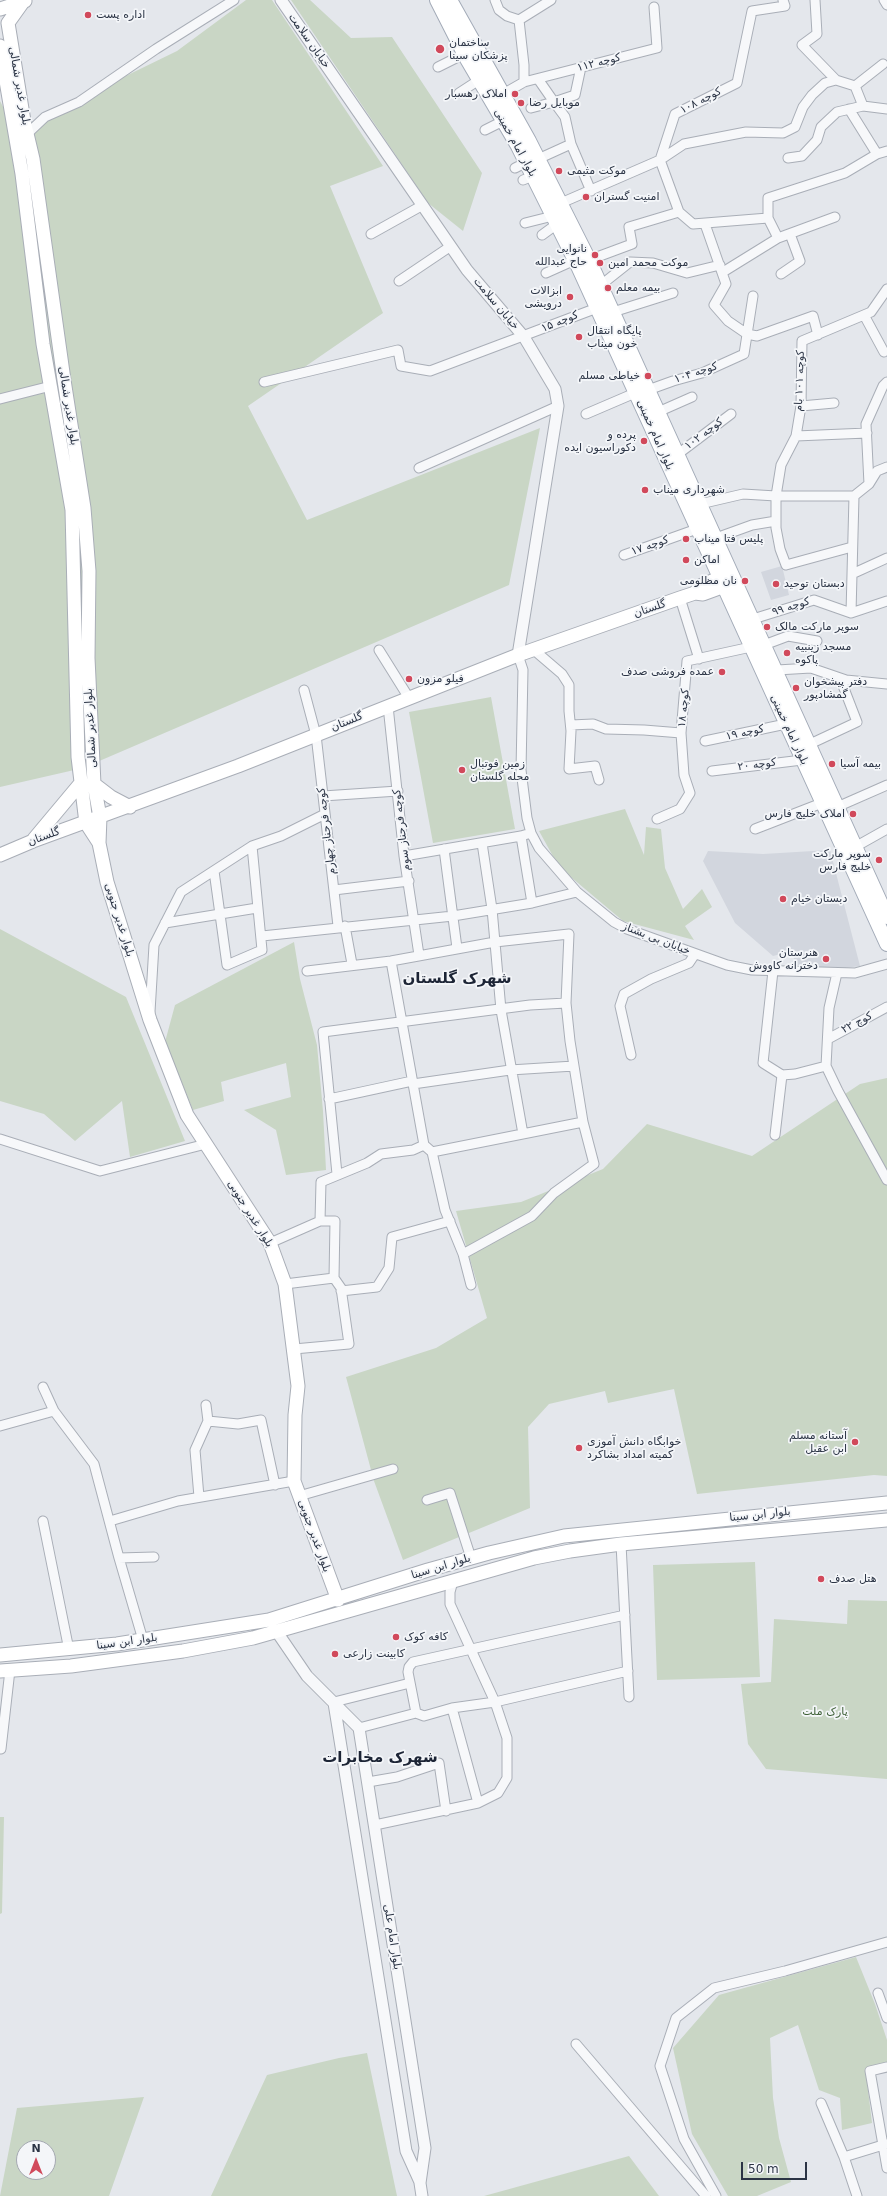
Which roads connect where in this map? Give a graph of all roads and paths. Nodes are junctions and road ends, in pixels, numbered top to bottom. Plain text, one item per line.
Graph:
1 (234, 0) edge
2 (281, 0) edge
3 (437, 0) edge
4 (450, 0) edge
5 (495, 0) edge
6 (550, 0) edge
7 (783, 0) edge
8 (815, 0) edge
9 (884, 0) edge
10 (26, 1) edge
11 (887, 5) edge
12 (654, 7) dead end
13 (0, 9) edge
14 (519, 20) junction
15 (0, 46) edge
16 (464, 54) junction
17 (883, 64) dead end
18 (438, 67) dead end
19 (582, 67) junction
20 (538, 79) junction
21 (479, 80) junction
22 (836, 80) junction
23 (524, 82) junction
24 (855, 86) junction
25 (459, 94) dead end
26 (503, 94) junction
27 (554, 102) junction
28 (863, 106) junction
29 (531, 108) dead end
30 (887, 109) edge
31 (849, 110) junction
32 (503, 121) junction
33 (485, 130) dead end
34 (27, 134) junction
35 (571, 144) junction
36 (887, 152) edge
37 (877, 154) junction
38 (788, 158) dead end
39 (660, 160) junction
40 (527, 163) junction
41 (547, 189) junction
42 (591, 191) junction
43 (561, 203) junction
44 (423, 205) junction
45 (679, 212) junction
46 (835, 217) dead end
47 (768, 218) junction
48 (555, 220) junction
49 (525, 223) dead end
50 (705, 224) junction
51 (370, 234) dead end
52 (790, 234) junction
53 (542, 235) dead end
54 (778, 238) junction
55 (451, 246) junction
56 (582, 260) junction
57 (721, 269) junction
58 (546, 273) dead end
59 (781, 274) dead end
60 (399, 281) dead end
61 (601, 285) junction
62 (887, 289) edge
63 (673, 293) dead end
64 (753, 296) dead end
65 (597, 308) junction
66 (613, 312) junction
67 (864, 315) junction
68 (748, 334) junction
69 (818, 335) junction
70 (524, 337) junction
71 (884, 352) dead end
72 (264, 382) dead end
73 (887, 382) edge
74 (51, 386) junction
75 (642, 391) junction
76 (692, 397) dead end
77 (0, 400) edge
78 (834, 403) dead end
79 (558, 406) junction
80 (801, 406) junction
81 (658, 412) junction
82 (586, 414) dead end
83 (731, 414) dead end
84 (867, 433) junction
85 (796, 436) junction
86 (678, 454) junction
87 (887, 467) edge
88 (418, 468) dead end
89 (869, 484) junction
90 (776, 496) junction
91 (854, 496) junction
92 (700, 504) junction
93 (776, 521) junction
94 (698, 529) junction
95 (716, 538) junction
96 (852, 547) junction
97 (624, 555) dead end
98 (887, 558) edge
99 (852, 574) junction
100 (727, 580) junction
101 (680, 598) junction
102 (887, 601) edge
103 (851, 613) junction
104 (753, 619) junction
105 (817, 641) dead end
106 (757, 646) junction
107 (379, 650) dead end
108 (534, 650) junction
109 (518, 655) junction
110 (699, 659) junction
111 (777, 670) junction
112 (840, 678) junction
113 (887, 684) edge
114 (304, 690) dead end
115 (409, 698) junction
116 (388, 706) junction
117 (786, 724) junction
118 (571, 725) junction
119 (681, 733) junction
120 (316, 735) junction
121 (705, 741) dead end
122 (810, 744) junction
123 (802, 760) junction
124 (712, 771) dead end
125 (599, 780) dead end
126 (80, 784) junction
127 (94, 784) junction
128 (887, 785) edge
129 (398, 791) junction
130 (323, 796) junction
131 (130, 806) junction
132 (829, 808) junction
133 (325, 814) junction
134 (100, 817) junction
135 (656, 819) dead end
136 (86, 822) junction
137 (756, 829) dead end
138 (887, 829) edge
139 (531, 833) junction
140 (521, 836) junction
141 (33, 841) junction
142 (99, 843) junction
143 (482, 843) junction
144 (252, 846) junction
145 (856, 847) junction
146 (444, 849) junction
147 (0, 855) edge
148 (404, 856) junction
149 (214, 871) junction
150 (409, 881) junction
151 (334, 890) junction
152 (577, 892) junction
153 (532, 903) junction
154 (257, 908) junction
155 (885, 908) edge
156 (492, 909) junction
157 (220, 914) junction
158 (453, 916) junction
159 (413, 920) junction
160 (165, 923) junction
161 (342, 926) junction
162 (262, 936) junction
163 (495, 942) junction
164 (887, 944) edge
165 (457, 948) junction
166 (695, 954) junction
167 (419, 955) junction
168 (391, 961) junction
169 (352, 964) junction
170 (887, 964) edge
171 (307, 971) dead end
172 (773, 971) junction
173 (838, 973) junction
174 (566, 1003) junction
175 (887, 1007) edge
176 (501, 1010) junction
177 (150, 1020) junction
178 (402, 1022) junction
179 (828, 1039) junction
180 (631, 1055) dead end
181 (574, 1066) junction
182 (826, 1066) junction
183 (510, 1070) junction
184 (782, 1075) junction
185 (412, 1083) junction
186 (329, 1099) junction
187 (584, 1122) junction
188 (523, 1134) junction
189 (775, 1135) dead end
190 (0, 1139) edge
191 (206, 1144) junction
192 (424, 1145) junction
193 (432, 1152) junction
194 (337, 1174) junction
195 (887, 1180) edge
196 (320, 1220) junction
197 (450, 1221) junction
198 (270, 1243) junction
199 (463, 1254) junction
200 (334, 1278) junction
201 (285, 1284) junction
202 (471, 1285) dead end
203 (341, 1291) junction
204 (294, 1349) junction
205 (43, 1387) dead end
206 (206, 1405) dead end
207 (54, 1411) junction
208 (208, 1421) junction
209 (0, 1426) edge
210 (393, 1469) dead end
211 (294, 1481) junction
212 (275, 1485) junction
213 (299, 1496) junction
214 (199, 1497) junction
215 (426, 1500) dead end
216 (887, 1503) edge
217 (887, 1520) edge
218 (43, 1521) dead end
219 (110, 1521) junction
220 (621, 1544) junction
221 (154, 1556) dead end
222 (119, 1558) junction
223 (471, 1558) junction
224 (452, 1581) junction
225 (338, 1600) junction
226 (625, 1615) junction
227 (269, 1620) junction
228 (277, 1632) junction
229 (143, 1640) junction
230 (69, 1650) junction
231 (470, 1650) junction
232 (0, 1655) edge
233 (5, 1670) edge
234 (628, 1671) junction
235 (410, 1683) junction
236 (629, 1697) dead end
237 (334, 1702) junction
238 (495, 1702) junction
239 (452, 1708) junction
240 (416, 1713) junction
241 (359, 1728) junction
242 (1, 1749) dead end
243 (368, 1782) junction
244 (478, 1803) junction
245 (446, 1811) junction
246 (375, 1825) junction
247 (887, 1942) edge
248 (878, 1993) dead end
249 (887, 2018) edge
250 (576, 2044) dead end
251 (887, 2067) edge
252 (821, 2103) dead end
253 (884, 2145) edge
254 (844, 2157) junction
255 (887, 2168) edge
256 (420, 2183) junction
257 (422, 2196) edge
258 (706, 2196) edge
259 (716, 2196) edge
260 (857, 2196) edge

1 - 34 street
2 - 44 street, خیابان سلامت
3 - 16 main road, بلوار امام خمینی
4 - 26 main road, بلوار امام خمینی
5 - 14 street
6 - 14 street
7 - 39 street, کوچه ۱۰۸
8 - 22 street
9 - 11 street
10 - 13 main road
10 - 34 main road, بلوار غدیر شمالی
12 - 19 street, کوچه ۱۱۲
14 - 23 street
15 - 74 main road, بلوار غدیر شمالی
16 - 18 street
16 - 21 main road, بلوار امام خمینی
17 - 24 street
19 - 20 street, کوچه ۱۱۲
19 - 27 street
20 - 23 street, کوچه ۱۱۲
20 - 27 street
21 - 25 street
21 - 32 main road, بلوار امام خمینی
22 - 24 street
22 - 39 street
23 - 26 street, کوچه ۱۱۲
24 - 28 street
26 - 40 main road, بلوار امام خمینی
27 - 29 street
27 - 35 street
28 - 30 street
28 - 31 street
31 - 37 street
31 - 38 street
32 - 33 street
32 - 40 main road, بلوار امام خمینی
34 - 127 main road, بلوار غدیر شمالی
35 - 40 street
35 - 42 street
36 - 37 street
37 - 47 street
39 - 42 street
39 - 45 street
40 - 41 main road, بلوار امام خمینی
40 - 41 main road, بلوار امام خمینی
41 - 43 main road, بلوار امام خمینی
41 - 48 main road, بلوار امام خمینی
42 - 43 street
43 - 56 main road, بلوار امام خمینی
44 - 51 street
44 - 55 street, خیابان سلامت
45 - 50 street
45 - 56 street
46 - 52 street
47 - 50 street
47 - 54 street
48 - 49 street
48 - 53 street
48 - 56 main road, بلوار امام خمینی
50 - 57 street
52 - 54 street
52 - 59 street
54 - 57 street
55 - 60 street
55 - 70 street, خیابان سلامت
56 - 58 street
56 - 61 main road, بلوار امام خمینی
56 - 65 main road, بلوار امام خمینی
57 - 61 street
57 - 68 street
61 - 66 main road, بلوار امام خمینی
62 - 67 street, کوچه ۱۰۱ بام
63 - 66 street
64 - 68 street
65 - 70 street, کوچه ۱۵
65 - 75 main road, بلوار امام خمینی
66 - 75 main road, بلوار امام خمینی
67 - 69 street, کوچه ۱۰۱ بام
67 - 71 street
68 - 69 street
68 - 75 street, کوچه ۱۰۴
69 - 80 street, کوچه ۱۰۱ بام
70 - 72 street, کوچه ۱۵
70 - 79 street, خیابان سلامت
73 - 84 street
74 - 77 street
74 - 126 main road, بلوار غدیر شمالی
75 - 81 main road, بلوار امام خمینی
75 - 82 street, کوچه ۱۰۴
75 - 94 main road, بلوار امام خمینی
76 - 81 street
78 - 80 street
79 - 88 street
79 - 109 street, خیابان سلامت
80 - 85 street, کوچه ۱۰۱ بام
81 - 86 main road, بلوار امام خمینی
83 - 86 street, کوچه ۱۰۲
84 - 85 street
84 - 89 street
85 - 90 street, کوچه ۱۰۱ بام
86 - 92 main road, بلوار امام خمینی
87 - 89 street
89 - 91 street
90 - 91 street
90 - 92 street
90 - 93 street, کوچه ۱۰۱ بام
91 - 96 street
92 - 95 main road, بلوار امام خمینی
93 - 95 street
93 - 96 street, کوچه ۱۰۱ بام
94 - 97 street, کوچه ۱۷
94 - 100 main road, بلوار امام خمینی
95 - 100 main road, بلوار امام خمینی
96 - 99 street
98 - 99 street
99 - 103 street
100 - 101 main road, گلستان
100 - 104 main road, بلوار امام خمینی
100 - 106 main road, بلوار امام خمینی
101 - 108 main road, گلستان
101 - 110 street
102 - 103 street
103 - 104 street, کوچه ۹۹
104 - 106 main road, بلوار امام خمینی
105 - 106 street, کوچه ۱۸
106 - 110 street, کوچه ۱۸
106 - 111 main road, بلوار امام خمینی
106 - 117 main road, بلوار امام خمینی
107 - 115 street
108 - 109 main road, گلستان
108 - 118 street
109 - 115 main road, گلستان
109 - 139 street, خیابان بی بشناز
110 - 119 street, کوچه ۱۸
111 - 112 street
111 - 122 main road, بلوار امام خمینی
112 - 113 street
112 - 122 street
114 - 120 street, کوچه فرحناز چهارم
115 - 116 main road, گلستان
116 - 120 main road, گلستان
116 - 129 street, کوچه فرحناز سوم
117 - 121 street, کوچه ۱۹
117 - 123 main road, بلوار امام خمینی
118 - 119 street, کوچه ۱۸
118 - 125 street
119 - 135 street
120 - 130 street, کوچه فرحناز چهارم
120 - 131 main road, گلستان
122 - 132 main road, بلوار امام خمینی
123 - 124 street, کوچه ۲۰
123 - 132 main road, بلوار امام خمینی
126 - 136 main road, بلوار غدیر شمالی
126 - 141 main road
127 - 131 main road
127 - 134 main road, بلوار غدیر شمالی
128 - 132 street
129 - 130 street
129 - 148 street, کوچه فرحناز سوم
130 - 133 street, کوچه فرحناز چهارم
131 - 134 main road, گلستان
132 - 137 street
132 - 145 main road, بلوار امام خمینی
132 - 164 main road, بلوار امام خمینی
133 - 144 street
133 - 151 street, کوچه فرحناز چهارم
134 - 136 main road, گلستان
134 - 142 main road, بلوار غدیر جنوبی
136 - 141 main road, گلستان
136 - 142 main road, بلوار غدیر جنوبی
138 - 145 street
139 - 140 street
139 - 152 street, خیابان بی بشناز
140 - 143 street
140 - 153 street
141 - 147 main road, گلستان
142 - 177 main road, بلوار غدیر جنوبی
143 - 146 street
143 - 156 street
144 - 149 street
144 - 154 street
145 - 155 main road, بلوار امام خمینی
146 - 148 street
146 - 158 street
148 - 150 street, کوچه فرحناز سوم
149 - 157 street
149 - 160 street
150 - 151 street
150 - 159 street, کوچه فرحناز سوم
151 - 161 street, کوچه فرحناز چهارم
152 - 153 street
152 - 166 street, خیابان بی بشناز
153 - 156 street
154 - 157 street
154 - 162 street
156 - 158 street
156 - 163 street
157 - 160 street
157 - 162 street
158 - 159 street
158 - 165 street
159 - 161 street
159 - 167 street, کوچه فرحناز سوم
160 - 177 street
161 - 162 street
161 - 169 street, کوچه فرحناز چهارم
163 - 165 street
163 - 174 street
163 - 176 street
165 - 167 street
166 - 172 street, خیابان بی بشناز
166 - 180 street
167 - 168 street
168 - 169 street
168 - 178 street
169 - 171 street
170 - 173 street, خیابان بی بشناز
172 - 173 street, خیابان بی بشناز
172 - 184 street
173 - 179 street
174 - 176 street
174 - 181 street
175 - 179 street, کوچ ۲۲
176 - 178 street
176 - 183 street
177 - 191 main road, بلوار غدیر جنوبی
178 - 185 street
178 - 186 street
179 - 182 street
181 - 183 street
181 - 187 street
182 - 184 street
182 - 195 street
183 - 185 street
183 - 188 street
184 - 189 street
185 - 186 street
185 - 192 street
186 - 194 street
187 - 188 street
187 - 199 street
188 - 193 street
190 - 191 street
191 - 198 main road, بلوار غدیر جنوبی
192 - 193 street
192 - 194 street
193 - 197 street
194 - 196 street
196 - 198 street
196 - 200 street
197 - 199 street
197 - 203 street
198 - 201 main road, بلوار غدیر جنوبی
199 - 202 street
200 - 201 street
200 - 203 street
201 - 204 main road, بلوار غدیر جنوبی
203 - 204 street
204 - 211 main road, بلوار غدیر جنوبی
205 - 207 street
206 - 208 street
207 - 209 street
207 - 219 street
208 - 212 street
208 - 214 street
210 - 213 street
211 - 212 street
211 - 213 main road, بلوار غدیر جنوبی
212 - 214 street
213 - 225 main road, بلوار غدیر جنوبی
214 - 219 street
215 - 223 street
216 - 223 main road, بلوار ابن سینا
217 - 220 main road, بلوار ابن سینا
218 - 230 street
219 - 222 street
220 - 224 main road, بلوار ابن سینا
220 - 226 street
221 - 222 street
222 - 229 street
223 - 225 main road, بلوار ابن سینا
224 - 228 main road, بلوار ابن سینا
224 - 231 street
225 - 227 main road, بلوار ابن سینا
226 - 231 street
226 - 234 street
227 - 228 main road
227 - 229 main road, بلوار ابن سینا
228 - 233 main road, بلوار ابن سینا
228 - 237 street
229 - 230 main road, بلوار ابن سینا
230 - 232 main road, بلوار ابن سینا
231 - 235 street
231 - 238 street
233 - 242 street
234 - 236 street
234 - 238 street
235 - 237 street
235 - 240 street
237 - 241 street
237 - 256 street, بلوار امام علی
238 - 239 street
238 - 244 street
239 - 240 street
239 - 244 street
240 - 241 street
241 - 243 street, بلوار امام علی
243 - 245 street
243 - 246 street, بلوار امام علی
244 - 245 street
245 - 246 street
246 - 256 street, بلوار امام علی
247 - 259 street
248 - 249 street
250 - 258 street
251 - 253 street
252 - 254 street
253 - 254 street
253 - 255 street
254 - 260 street
256 - 257 street, بلوار امام علی

